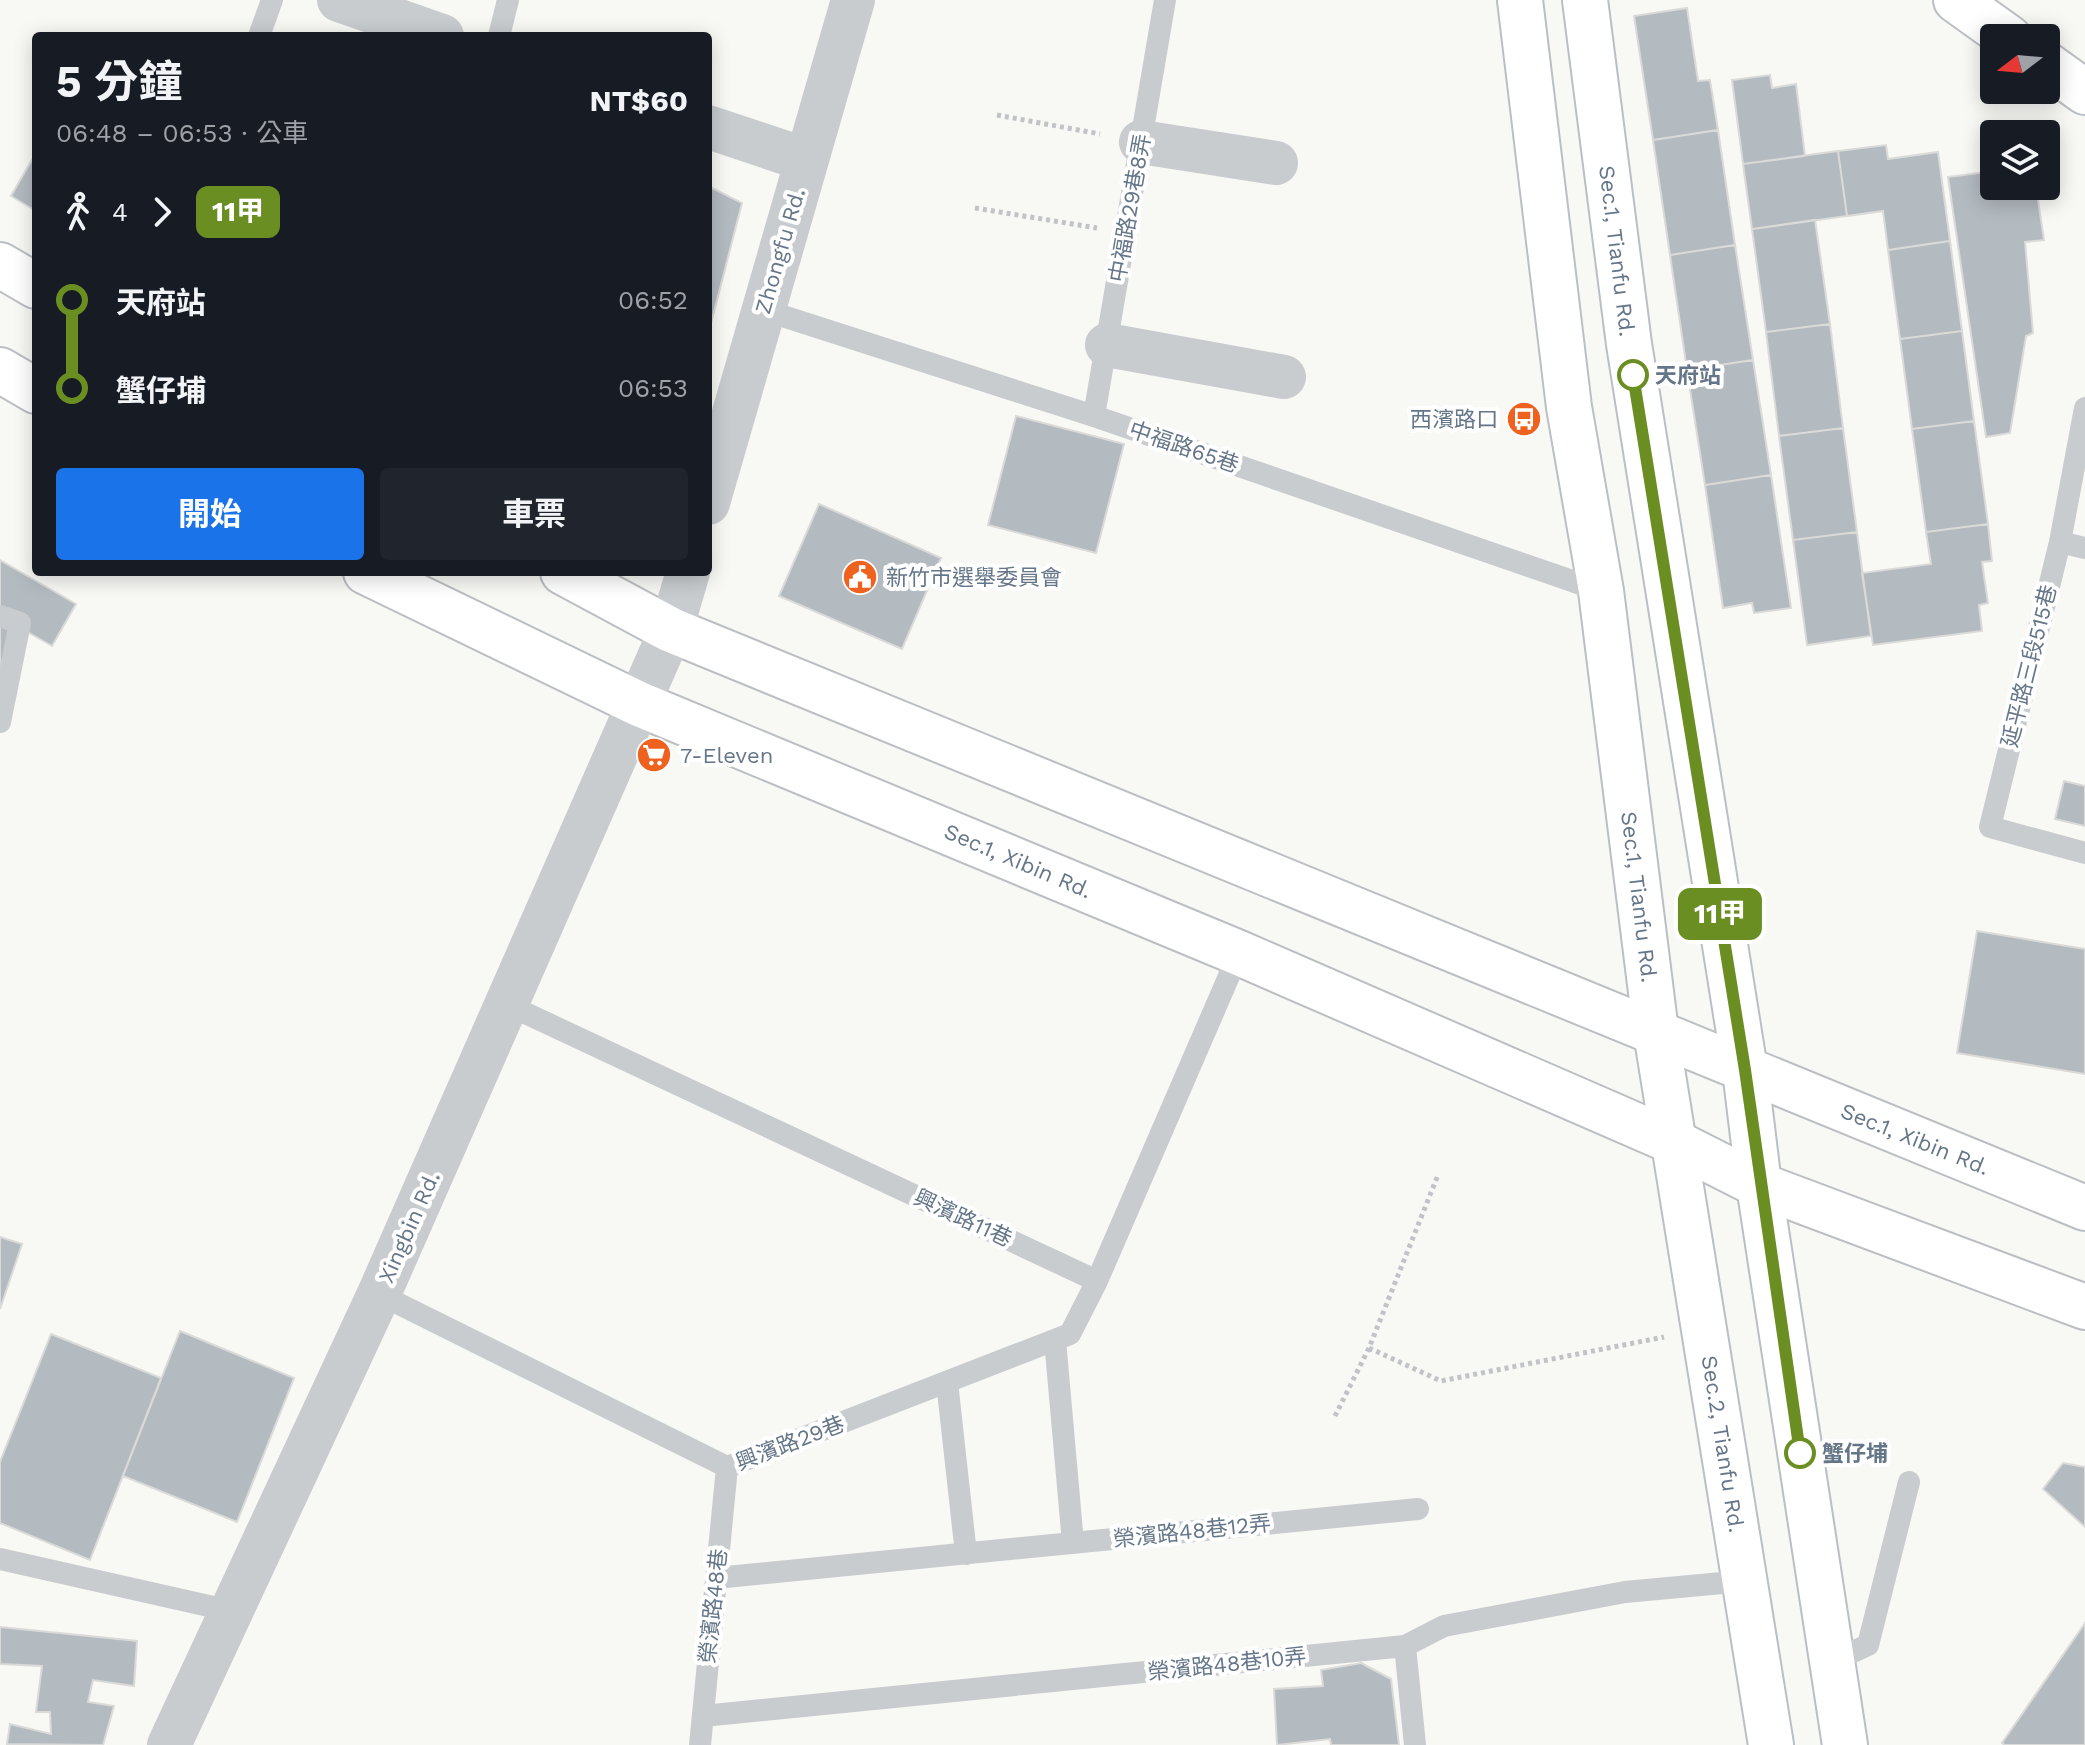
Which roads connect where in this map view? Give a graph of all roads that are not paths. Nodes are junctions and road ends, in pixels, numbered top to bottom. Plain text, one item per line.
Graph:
1 (272, 0) edge
2 (339, 0) edge
3 (508, 0) edge
4 (853, 0) edge
5 (1165, 0) edge
6 (1520, 0) edge
7 (1585, 0) edge
8 (1956, 0) edge
9 (1989, 24) edge
10 (260, 32) edge
11 (431, 32) edge
12 (500, 32) edge
13 (2060, 74) edge
14 (2085, 92) edge
15 (712, 128) edge
16 (1141, 142) junction
17 (807, 160) junction
18 (1276, 163) dead end
19 (0, 265) edge
20 (32, 284) edge
21 (764, 310) junction
22 (1107, 345) junction
23 (0, 370) edge
24 (1284, 377) dead end
25 (32, 389) edge
26 (2085, 408) edge
27 (1094, 416) junction
28 (712, 489) edge
29 (2060, 542) junction
30 (2085, 548) edge
31 (374, 576) edge
32 (570, 576) edge
33 (687, 576) edge
34 (1601, 591) junction
35 (10, 619) edge
36 (671, 630) junction
37 (639, 704) junction
38 (0, 722) edge
39 (2085, 853) edge
40 (1239, 953) junction
41 (506, 1004) junction
42 (1656, 1032) junction
43 (1745, 1070) junction
44 (1674, 1142) junction
45 (1759, 1185) junction
46 (2085, 1208) edge
47 (1097, 1281) junction
48 (379, 1294) junction
49 (2085, 1307) edge
50 (1055, 1340) junction
51 (947, 1382) junction
52 (727, 1467) junction
53 (1909, 1482) dead end
54 (1418, 1509) dead end
55 (1073, 1543) junction
56 (966, 1554) junction
57 (0, 1559) edge
58 (716, 1578) junction
59 (1744, 1581) junction
60 (231, 1611) junction
61 (1405, 1646) junction
62 (1833, 1661) junction
63 (703, 1716) junction
64 (169, 1745) edge
65 (700, 1745) edge
66 (1415, 1745) edge
67 (1771, 1745) edge
68 (1845, 1745) edge

1 - 10 lane
2 - 11 street
3 - 12 lane
4 - 17 street, Zhongfu Rd.
5 - 16 lane, 中福路29巷8弄
6 - 34 street, Sec.1, Tianfu Rd.
7 - 43 street, Sec.1, Tianfu Rd.
8 - 9 street
13 - 14 street
15 - 17 street
16 - 18 street
16 - 22 lane, 中福路29巷8弄
17 - 21 street, Zhongfu Rd.
19 - 20 street
21 - 27 lane, 中福路65巷
21 - 28 street, Zhongfu Rd.
22 - 24 street
22 - 27 lane, 中福路29巷8弄
23 - 25 street
26 - 29 lane, 延平路三段515巷
27 - 34 lane, 中福路65巷
29 - 30 lane
29 - 39 lane, 延平路三段515巷
31 - 37 street, Sec.1, Xibin Rd.
32 - 36 street
33 - 36 street
34 - 42 street, Sec.1, Tianfu Rd.
35 - 38 lane
36 - 37 street, Xingbin Rd.
36 - 42 street
37 - 40 street, Sec.1, Xibin Rd.
37 - 41 street, Xingbin Rd.
40 - 44 street, Sec.1, Xibin Rd.
40 - 47 lane
41 - 47 lane, 興濱路11巷
41 - 48 street, Xingbin Rd.
42 - 43 street, Sec.1, Xibin Rd.
42 - 44 street, Sec.1, Tianfu Rd.
43 - 45 street, Sec.1, Tianfu Rd.
43 - 46 street, Sec.1, Xibin Rd.
44 - 45 street, Sec.1, Xibin Rd.
44 - 59 street, Sec.2, Tianfu Rd.
45 - 49 street
45 - 62 street
47 - 50 lane, 興濱路29巷
48 - 52 lane, 興濱路29巷
48 - 60 street, Xingbin Rd.
50 - 51 lane, 興濱路29巷
50 - 55 lane
51 - 52 lane, 興濱路29巷
51 - 56 lane
52 - 58 lane, 榮濱路48巷
53 - 62 lane
54 - 55 lane, 榮濱路48巷12弄
55 - 56 lane, 榮濱路48巷12弄
56 - 58 lane, 榮濱路48巷12弄
57 - 60 lane
58 - 63 lane, 榮濱路48巷
59 - 61 lane, 榮濱路48巷10弄
59 - 67 street, Sec.2, Tianfu Rd.
60 - 64 street, Xingbin Rd.
61 - 63 lane, 榮濱路48巷10弄
61 - 66 lane
62 - 68 street
63 - 65 lane, 榮濱路48巷

